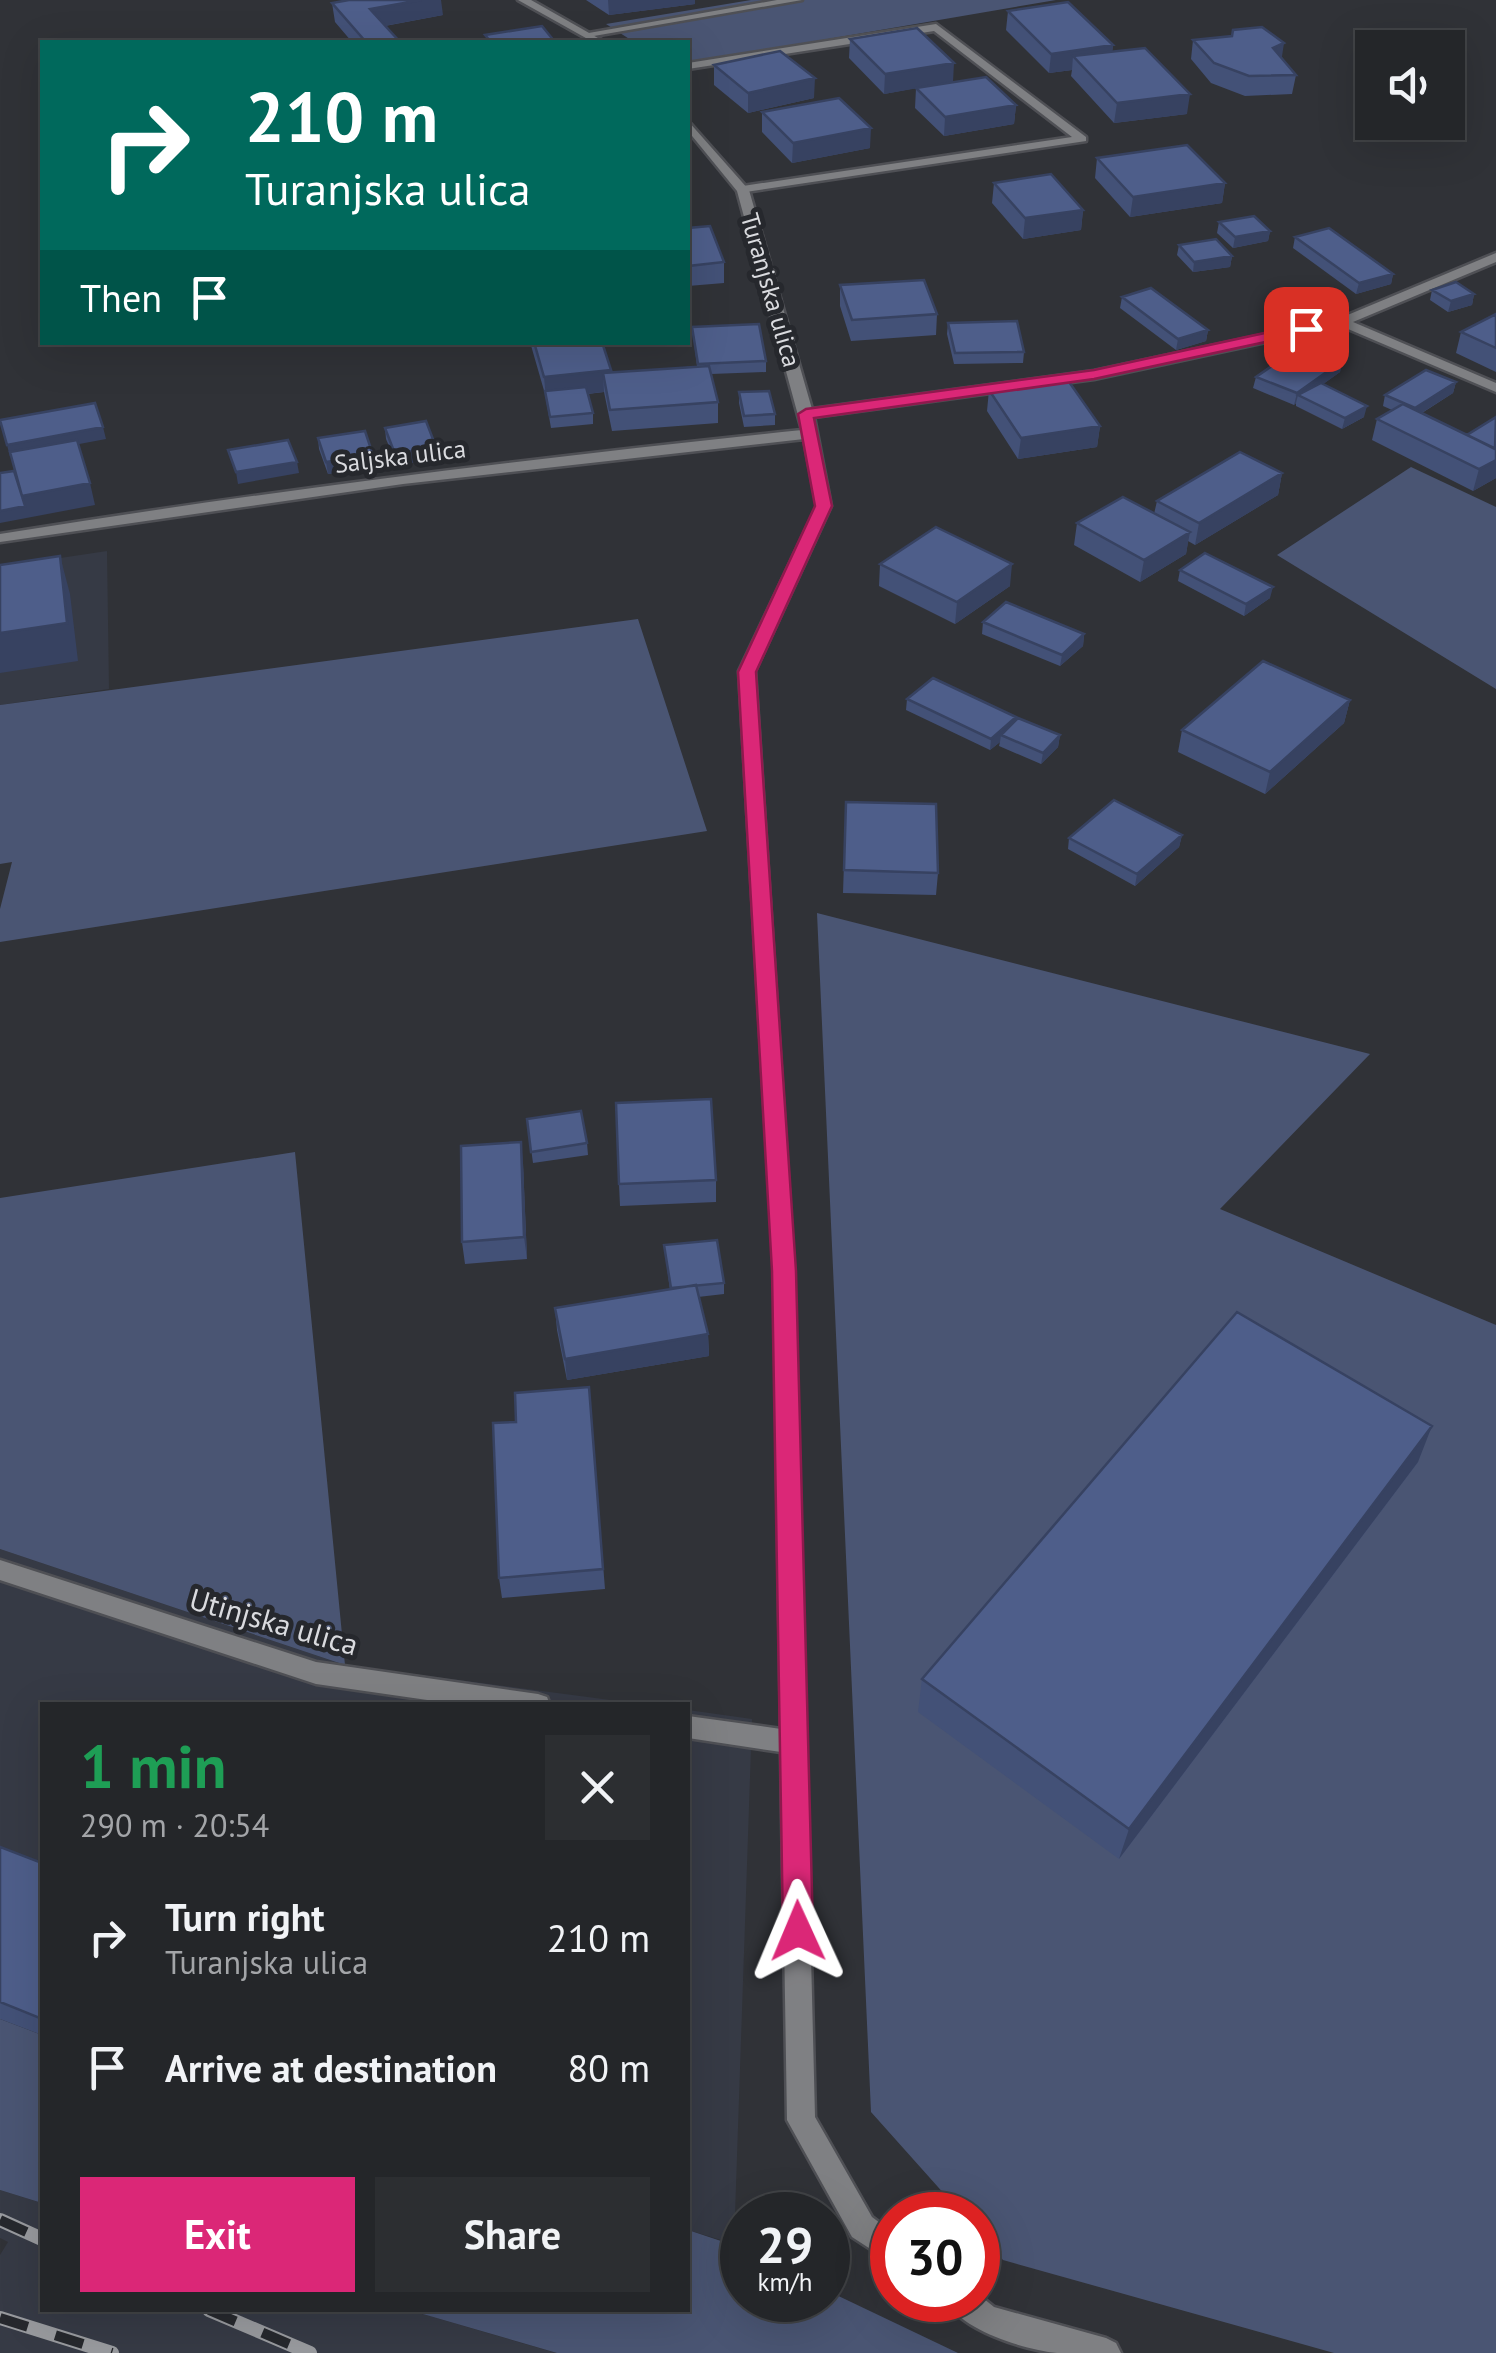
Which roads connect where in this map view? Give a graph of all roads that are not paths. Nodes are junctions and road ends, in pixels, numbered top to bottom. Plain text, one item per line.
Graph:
1 (523, 0) edge
2 (796, 0) edge
3 (588, 34) junction
4 (597, 40) edge
5 (690, 66) edge
6 (690, 126) edge
7 (743, 190) junction
8 (1496, 256) edge
9 (1342, 322) junction
10 (1496, 388) edge
11 (807, 424) junction
12 (0, 538) edge
13 (0, 1570) edge
14 (517, 1702) edge
15 (690, 1727) edge
16 (794, 1742) junction
17 (870, 2232) edge
18 (998, 2322) edge
19 (1106, 2353) edge

1 - 3 street
2 - 3 street
3 - 4 street
5 - 7 street
6 - 7 street, Turanjska ulica
7 - 11 street, Turanjska ulica
8 - 9 street
9 - 10 street
9 - 11 street
11 - 12 street, Saljska ulica
11 - 16 street, Turanjska ulica
13 - 14 street, Utinjska ulica
15 - 16 street
16 - 17 street, Turanjska ulica
18 - 19 street

